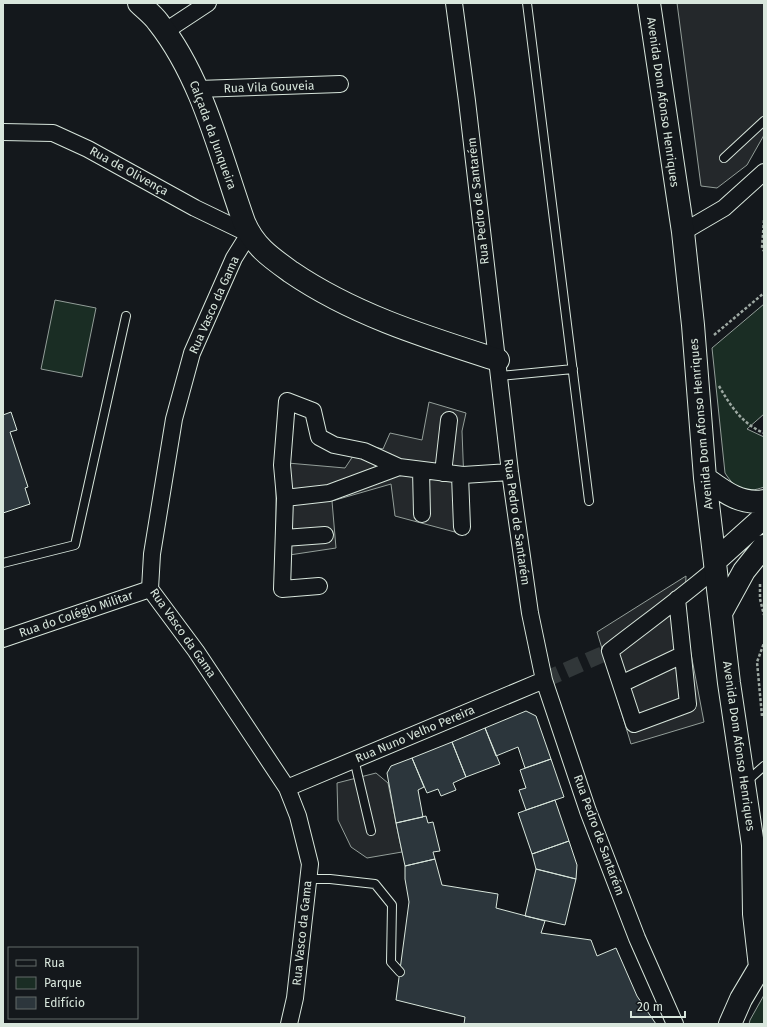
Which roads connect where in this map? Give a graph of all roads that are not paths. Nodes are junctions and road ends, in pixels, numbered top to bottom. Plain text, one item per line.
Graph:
1 (139, 3) edge
2 (208, 3) edge
3 (454, 3) edge
4 (527, 3) edge
5 (649, 3) edge
6 (164, 32) junction
7 (340, 84) dead end
8 (198, 89) junction
9 (764, 121) edge
10 (4, 134) edge
11 (724, 158) dead end
12 (764, 172) edge
13 (683, 232) junction
14 (249, 234) junction
15 (126, 316) dead end
16 (499, 368) junction
17 (573, 369) junction
18 (449, 420) dead end
19 (399, 467) junction
20 (421, 470) junction
21 (510, 472) junction
22 (443, 473) junction
23 (460, 475) junction
24 (705, 478) junction
25 (285, 498) junction
26 (589, 501) dead end
27 (764, 501) edge
28 (422, 514) dead end
29 (764, 517) edge
30 (462, 527) dead end
31 (325, 535) dead end
32 (284, 538) junction
33 (764, 546) edge
34 (3, 563) edge
35 (715, 564) junction
36 (318, 586) dead end
37 (150, 589) junction
38 (677, 599) junction
39 (721, 612) junction
40 (3, 638) edge
41 (682, 655) junction
42 (544, 680) junction
43 (621, 684) junction
44 (354, 759) junction
45 (764, 766) edge
46 (745, 782) junction
47 (287, 788) junction
48 (371, 831) dead end
49 (759, 854) edge
50 (308, 879) junction
51 (762, 965) edge
52 (400, 972) dead end
53 (741, 998) junction
54 (676, 1023) edge
55 (289, 1024) edge
56 (717, 1024) edge
57 (730, 1024) edge

1 - 6 main road, Calçada da Junqueira
2 - 6 street
3 - 16 street, Rua Pedro de Santarém
4 - 17 lane
5 - 13 main road, Avenida Dom Afonso Henriques
6 - 8 main road, Calçada da Junqueira
7 - 8 street, Rua Vila Gouveia
8 - 14 main road, Calçada da Junqueira
9 - 11 lane
10 - 14 street, Rua de Olivença
12 - 13 street
13 - 24 main road, Avenida Dom Afonso Henriques
14 - 16 main road, Calçada da Junqueira
14 - 37 street, Rua Vasco da Gama
15 - 34 lane
16 - 17 lane
16 - 21 street, Rua Pedro de Santarém
17 - 26 lane
18 - 22 street
19 - 20 street
19 - 25 street
19 - 25 street
20 - 22 street
20 - 28 street
21 - 23 street
21 - 42 street, Rua Pedro de Santarém
22 - 23 street
23 - 30 street
24 - 27 main road
24 - 35 main road, Avenida Dom Afonso Henriques
25 - 32 street
29 - 35 main road
31 - 32 street
32 - 36 street
33 - 39 main road
35 - 38 street
35 - 39 main road, Avenida Dom Afonso Henriques
37 - 40 street, Rua do Colégio Militar
37 - 47 street, Rua Vasco da Gama
38 - 41 street
38 - 43 street
39 - 46 main road, Avenida Dom Afonso Henriques
41 - 43 street
41 - 43 street
42 - 44 street, Rua Nuno Velho Pereira
42 - 54 street, Rua Pedro de Santarém
44 - 47 street, Rua Nuno Velho Pereira
44 - 48 lane
45 - 46 lane
46 - 49 main road, Avenida Dom Afonso Henriques
47 - 50 street, Rua Vasco da Gama
49 - 51 main road, Avenida Dom Afonso Henriques
50 - 52 lane
50 - 55 street, Rua Vasco da Gama
51 - 53 main road
53 - 56 street
53 - 57 main road

